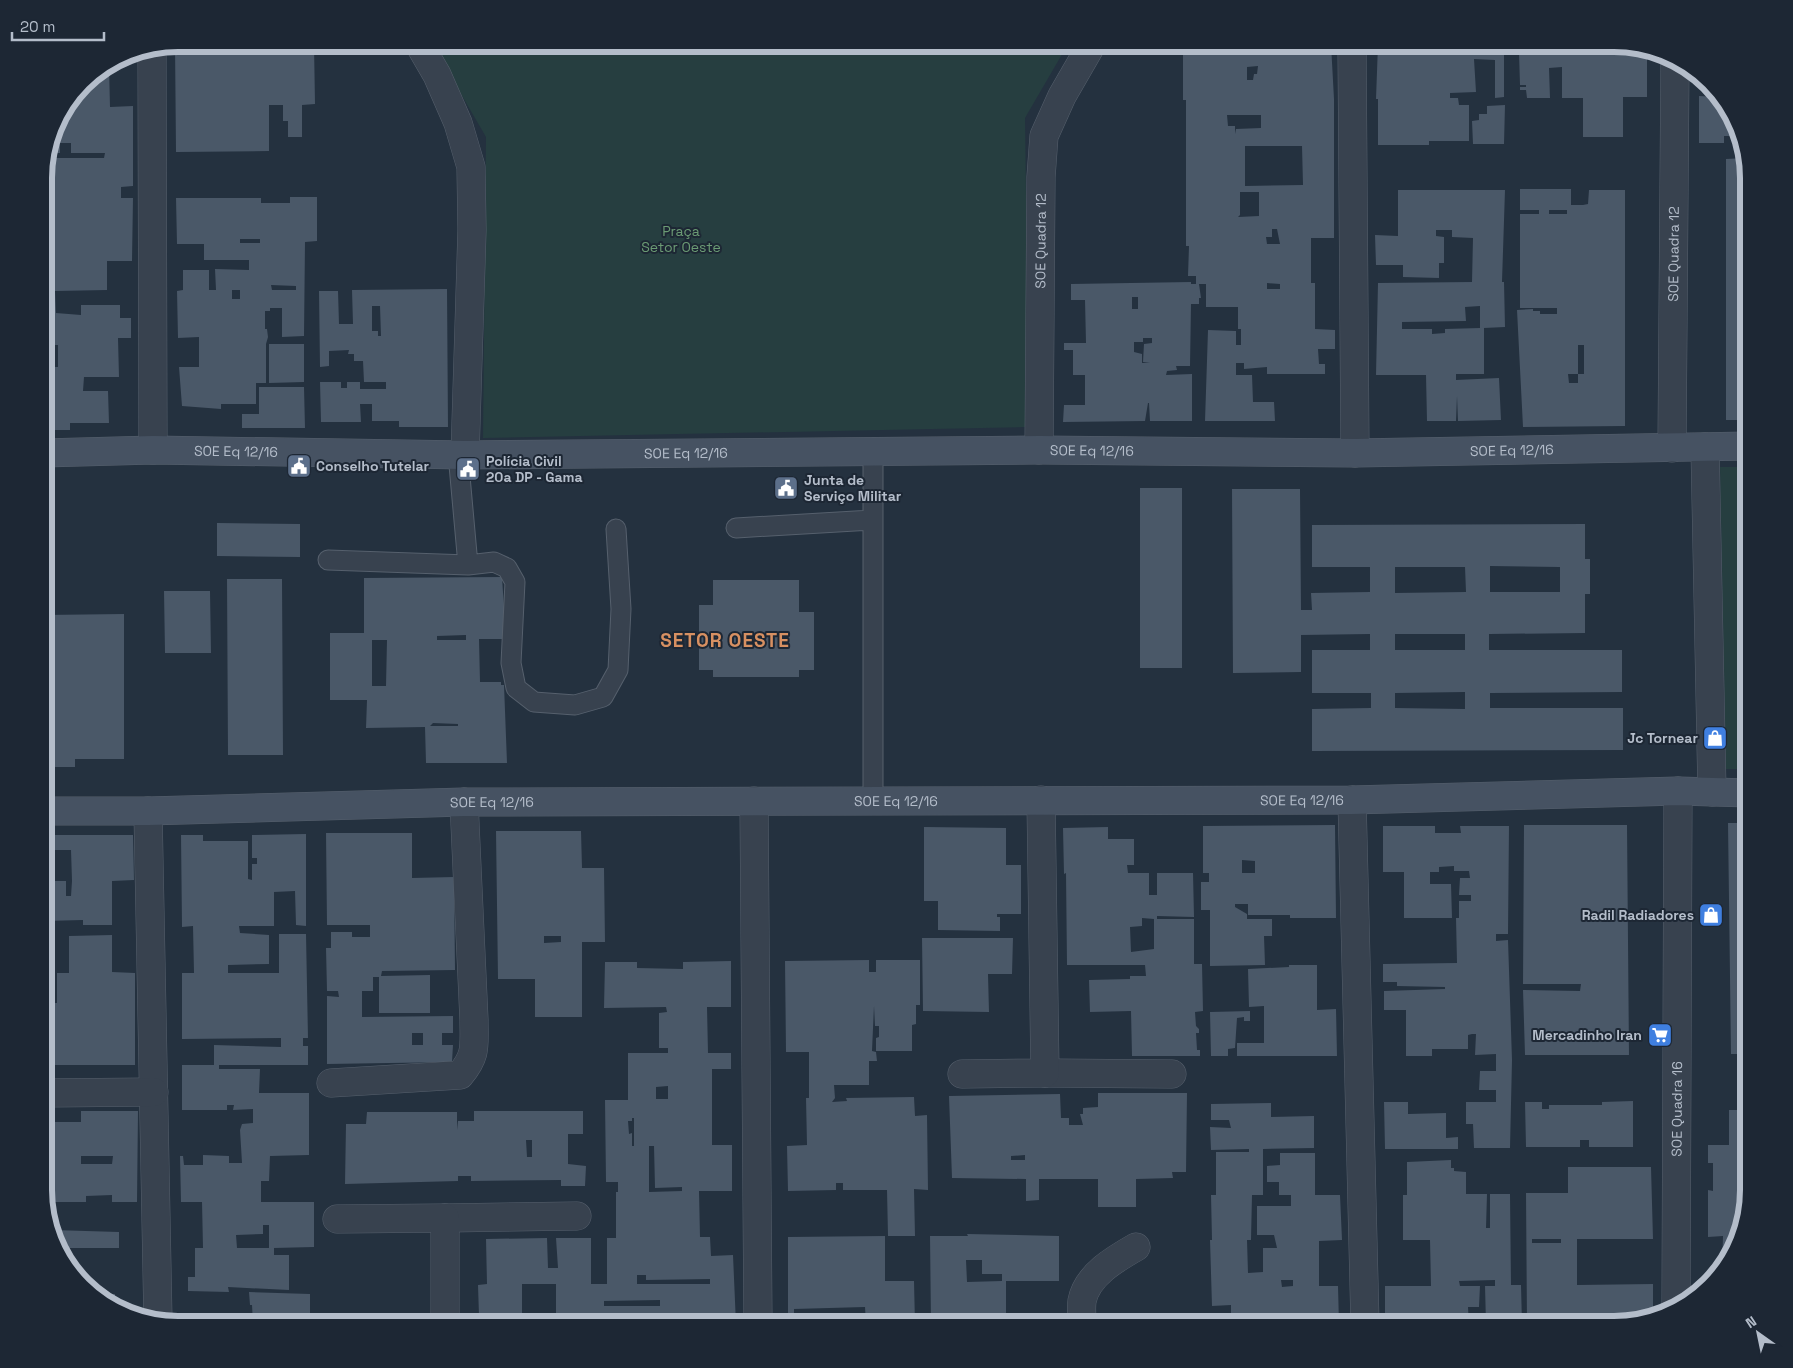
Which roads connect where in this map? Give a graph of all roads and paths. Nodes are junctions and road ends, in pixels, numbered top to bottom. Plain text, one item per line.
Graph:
1 (423, 52) edge
2 (1087, 52) edge
3 (1352, 52) edge
4 (152, 55) edge
5 (1675, 69) edge
6 (1740, 446) edge
7 (1705, 447) junction
8 (1672, 448) junction
9 (153, 450) junction
10 (1039, 450) junction
11 (873, 451) junction
12 (53, 453) edge
13 (1355, 453) junction
14 (462, 454) junction
15 (872, 520) junction
16 (736, 528) dead end
17 (616, 529) dead end
18 (328, 560) dead end
19 (468, 565) junction
20 (1678, 791) junction
21 (1712, 792) junction
22 (1740, 793) edge
23 (873, 800) junction
24 (1041, 800) junction
25 (1352, 800) junction
26 (754, 801) junction
27 (464, 802) junction
28 (53, 811) edge
29 (148, 811) junction
30 (1045, 1073) junction
31 (962, 1074) dead end
32 (1172, 1074) dead end
33 (332, 1082) dead end
34 (154, 1092) junction
35 (53, 1093) edge
36 (578, 1216) dead end
37 (445, 1218) junction
38 (337, 1219) dead end
39 (1136, 1247) dead end
40 (1676, 1299) edge
41 (158, 1313) edge
42 (445, 1316) edge
43 (758, 1316) edge
44 (1082, 1316) edge
45 (1365, 1316) edge

1 - 14 street
2 - 10 street, SOE Quadra 12
3 - 13 street
4 - 9 street
5 - 8 street, SOE Quadra 12
6 - 7 street, SOE Eq 12/16
7 - 8 street, SOE Eq 12/16
7 - 21 street
8 - 13 street, SOE Eq 12/16
9 - 12 street, SOE Eq 12/16
9 - 14 street, SOE Eq 12/16
10 - 11 street, SOE Eq 12/16
10 - 13 street, SOE Eq 12/16
11 - 14 street, SOE Eq 12/16
11 - 15 lane
14 - 19 lane
15 - 16 lane
15 - 23 lane
17 - 19 lane
18 - 19 lane
20 - 21 street, SOE Eq 12/16
20 - 25 street, SOE Eq 12/16
20 - 40 street, SOE Quadra 16
21 - 22 street, SOE Eq 12/16
23 - 24 street, SOE Eq 12/16
23 - 26 street, SOE Eq 12/16
24 - 25 street, SOE Eq 12/16
24 - 30 street
25 - 45 street
26 - 27 street, SOE Eq 12/16
26 - 43 street
27 - 29 street, SOE Eq 12/16
27 - 33 street
28 - 29 street, SOE Eq 12/16
29 - 34 street
30 - 31 street
30 - 32 street
34 - 35 street
34 - 41 street
36 - 37 street
37 - 38 street
37 - 42 street
39 - 44 street

